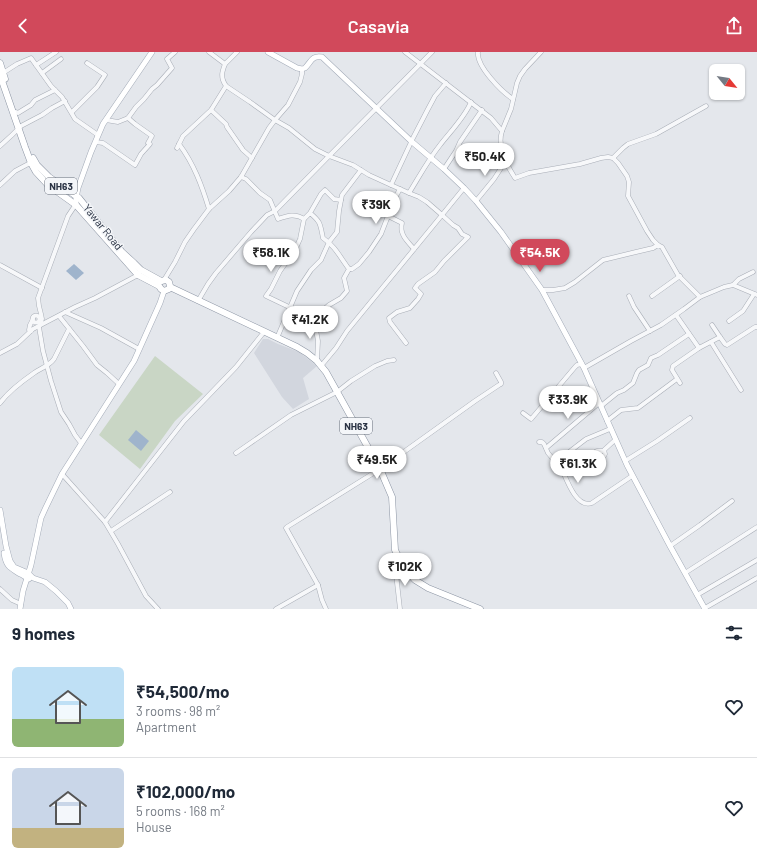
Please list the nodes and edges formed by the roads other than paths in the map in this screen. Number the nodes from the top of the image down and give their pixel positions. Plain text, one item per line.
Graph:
1 (56, 52) edge
2 (152, 52) edge
3 (175, 52) edge
4 (209, 52) edge
5 (237, 52) edge
6 (268, 52) edge
7 (405, 52) edge
8 (432, 52) edge
9 (478, 52) edge
10 (541, 52) edge
11 (319, 54) edge
12 (61, 59) dead end
13 (0, 63) edge
14 (87, 63) dead end
15 (225, 64) junction
16 (420, 64) junction
17 (36, 65) junction
18 (302, 69) junction
19 (42, 73) junction
20 (1, 76) edge
21 (446, 83) junction
22 (226, 86) junction
23 (55, 90) junction
24 (513, 99) junction
25 (65, 101) junction
26 (471, 102) junction
27 (706, 106) dead end
28 (377, 108) junction
29 (211, 110) junction
30 (482, 110) junction
31 (16, 112) junction
32 (72, 112) junction
33 (128, 118) junction
34 (106, 120) junction
35 (275, 120) junction
36 (19, 127) junction
37 (502, 131) junction
38 (98, 135) junction
39 (411, 141) junction
40 (96, 142) junction
41 (0, 146) edge
42 (329, 156) junction
43 (252, 158) junction
44 (431, 158) junction
45 (613, 158) junction
46 (33, 162) junction
47 (505, 162) junction
48 (444, 169) junction
49 (361, 170) junction
50 (241, 176) junction
51 (0, 185) edge
52 (391, 185) junction
53 (464, 188) junction
54 (400, 189) junction
55 (409, 193) junction
56 (77, 197) junction
57 (341, 200) junction
58 (476, 201) junction
59 (76, 205) junction
60 (209, 210) junction
61 (275, 211) junction
62 (310, 213) junction
63 (442, 215) junction
64 (388, 216) junction
65 (304, 219) junction
66 (329, 242) junction
67 (658, 245) junction
68 (414, 249) junction
69 (0, 265) edge
70 (349, 269) junction
71 (139, 272) junction
72 (753, 272) dead end
73 (680, 276) junction
74 (161, 282) junction
75 (733, 286) junction
76 (170, 287) junction
77 (42, 288) junction
78 (542, 290) junction
79 (164, 291) junction
80 (756, 294) edge
81 (629, 296) dead end
82 (652, 296) dead end
83 (700, 297) junction
84 (198, 301) junction
85 (289, 308) junction
86 (65, 312) junction
87 (676, 315) junction
88 (59, 316) junction
89 (40, 320) junction
90 (314, 320) junction
91 (729, 321) dead end
92 (712, 325) dead end
93 (39, 327) junction
94 (757, 327) edge
95 (69, 329) junction
96 (31, 331) junction
97 (650, 331) junction
98 (264, 332) junction
99 (689, 334) junction
100 (720, 337) junction
101 (277, 338) junction
102 (711, 342) junction
103 (406, 343) dead end
104 (699, 348) junction
105 (139, 349) junction
106 (0, 353) edge
107 (394, 360) dead end
108 (319, 363) junction
109 (47, 366) junction
110 (583, 366) junction
111 (496, 373) dead end
112 (677, 378) junction
113 (680, 383) dead end
114 (119, 384) junction
115 (741, 390) dead end
116 (337, 392) junction
117 (0, 403) edge
118 (600, 405) junction
119 (523, 413) dead end
120 (690, 418) dead end
121 (607, 421) junction
122 (610, 429) junction
123 (615, 440) junction
124 (539, 442) dead end
125 (81, 443) junction
126 (546, 448) junction
127 (603, 451) junction
128 (236, 453) dead end
129 (625, 461) junction
130 (556, 462) junction
131 (575, 464) dead end
132 (380, 469) junction
133 (582, 470) dead end
134 (62, 474) junction
135 (632, 476) junction
136 (170, 492) dead end
137 (732, 501) dead end
138 (0, 510) edge
139 (105, 522) junction
140 (757, 527) edge
141 (0, 528) edge
142 (111, 531) junction
143 (670, 546) junction
144 (2, 556) edge
145 (400, 560) junction
146 (757, 560) edge
147 (685, 573) junction
148 (27, 576) junction
149 (757, 578) edge
150 (318, 585) junction
151 (0, 590) edge
152 (697, 595) junction
153 (20, 607) edge
154 (705, 608) edge
155 (71, 609) edge
156 (158, 609) edge
157 (276, 609) edge
158 (326, 609) edge
159 (400, 609) edge
160 (480, 609) edge

1 - 17 street
2 - 34 main road
3 - 33 street
4 - 15 street
5 - 15 street
6 - 18 main road
7 - 16 street
8 - 16 street
9 - 24 street
10 - 24 street
11 - 18 main road
11 - 28 main road
12 - 19 street
13 - 20 highway, NH63
14 - 32 street
15 - 22 street
16 - 21 street
16 - 28 street
17 - 19 street
17 - 20 street
18 - 35 street
19 - 23 street
20 - 31 highway, NH63
20 - 36 highway, NH63
21 - 26 street
21 - 39 street
22 - 29 street
22 - 35 street
23 - 25 street
23 - 31 street
24 - 37 street
25 - 32 street
25 - 36 street
26 - 30 street
26 - 44 street
27 - 45 street
28 - 39 main road
28 - 42 street
29 - 43 street
29 - 60 street
30 - 37 street
30 - 48 street
31 - 36 highway, NH63
32 - 38 street
33 - 34 street
33 - 40 street
34 - 38 main road
35 - 42 street
35 - 43 street
36 - 41 street
36 - 46 highway, NH63
37 - 47 street
38 - 40 main road
39 - 44 main road
39 - 52 street
40 - 56 main road
42 - 49 street
42 - 61 street
43 - 50 street
44 - 48 main road
44 - 55 street
45 - 47 street
45 - 67 street
46 - 51 street
46 - 56 highway, Yawar Road / NH63
46 - 59 highway, NH63
47 - 58 street
48 - 53 main road
49 - 52 street
49 - 57 street
50 - 60 street
50 - 61 street
52 - 54 street
53 - 58 main road
53 - 63 street
54 - 55 street
54 - 64 street
55 - 63 street
56 - 59 main road
56 - 71 highway, Yawar Road / NH63
57 - 62 street
57 - 66 street
58 - 78 main road
59 - 71 highway, NH63
59 - 77 street
60 - 74 street
61 - 65 street
61 - 84 street
62 - 65 street
62 - 66 street
63 - 68 street
63 - 103 street
64 - 68 street
64 - 70 street
65 - 85 street
66 - 70 street
66 - 85 street
67 - 73 street
67 - 78 street
68 - 108 street
69 - 77 street
70 - 90 street
71 - 74 highway, Yawar Road / NH63
71 - 86 street
72 - 75 street
73 - 82 street
73 - 83 street
74 - 76 highway, NH63
74 - 79 highway, NH63
75 - 80 street
75 - 83 street
76 - 79 highway
76 - 84 highway, NH63
77 - 89 street
78 - 110 main road
79 - 105 main road
80 - 91 street
81 - 97 street
83 - 87 street
84 - 98 highway, NH63
85 - 90 street
85 - 101 street
86 - 88 street
86 - 105 street
87 - 97 street
87 - 99 street
88 - 93 street
88 - 95 street
89 - 93 street
89 - 96 street
90 - 108 street
92 - 100 street
93 - 96 street
93 - 109 street
94 - 100 street
95 - 109 street
95 - 114 street
96 - 106 street
97 - 110 street
98 - 101 highway, NH63
98 - 139 street
99 - 104 street
99 - 118 street
100 - 102 street
101 - 108 highway, NH63
102 - 104 street
102 - 115 street
104 - 112 street
105 - 114 main road
107 - 116 street
108 - 116 highway, NH63
109 - 117 street
109 - 125 street
110 - 118 main road
110 - 119 street
111 - 132 street
112 - 113 street
112 - 121 street
114 - 125 main road
116 - 128 street
116 - 132 highway, NH63
118 - 121 main road
118 - 126 street
120 - 129 street
121 - 122 main road
122 - 123 main road
122 - 130 street
123 - 127 street
123 - 129 main road
124 - 126 street
125 - 134 main road
126 - 130 street
127 - 131 street
127 - 133 street
129 - 135 main road
130 - 135 street
132 - 145 highway, NH63
132 - 150 street
134 - 139 street
134 - 148 main road
135 - 143 main road
136 - 142 street
137 - 143 street
138 - 148 main road
139 - 142 street
140 - 147 street
141 - 144 main road
142 - 156 street
143 - 147 main road
144 - 148 main road
145 - 159 street
145 - 160 highway, NH63
146 - 152 street
147 - 152 main road
148 - 153 main road
148 - 155 main road
149 - 154 street
150 - 157 street
150 - 158 street
151 - 153 street
152 - 154 main road

